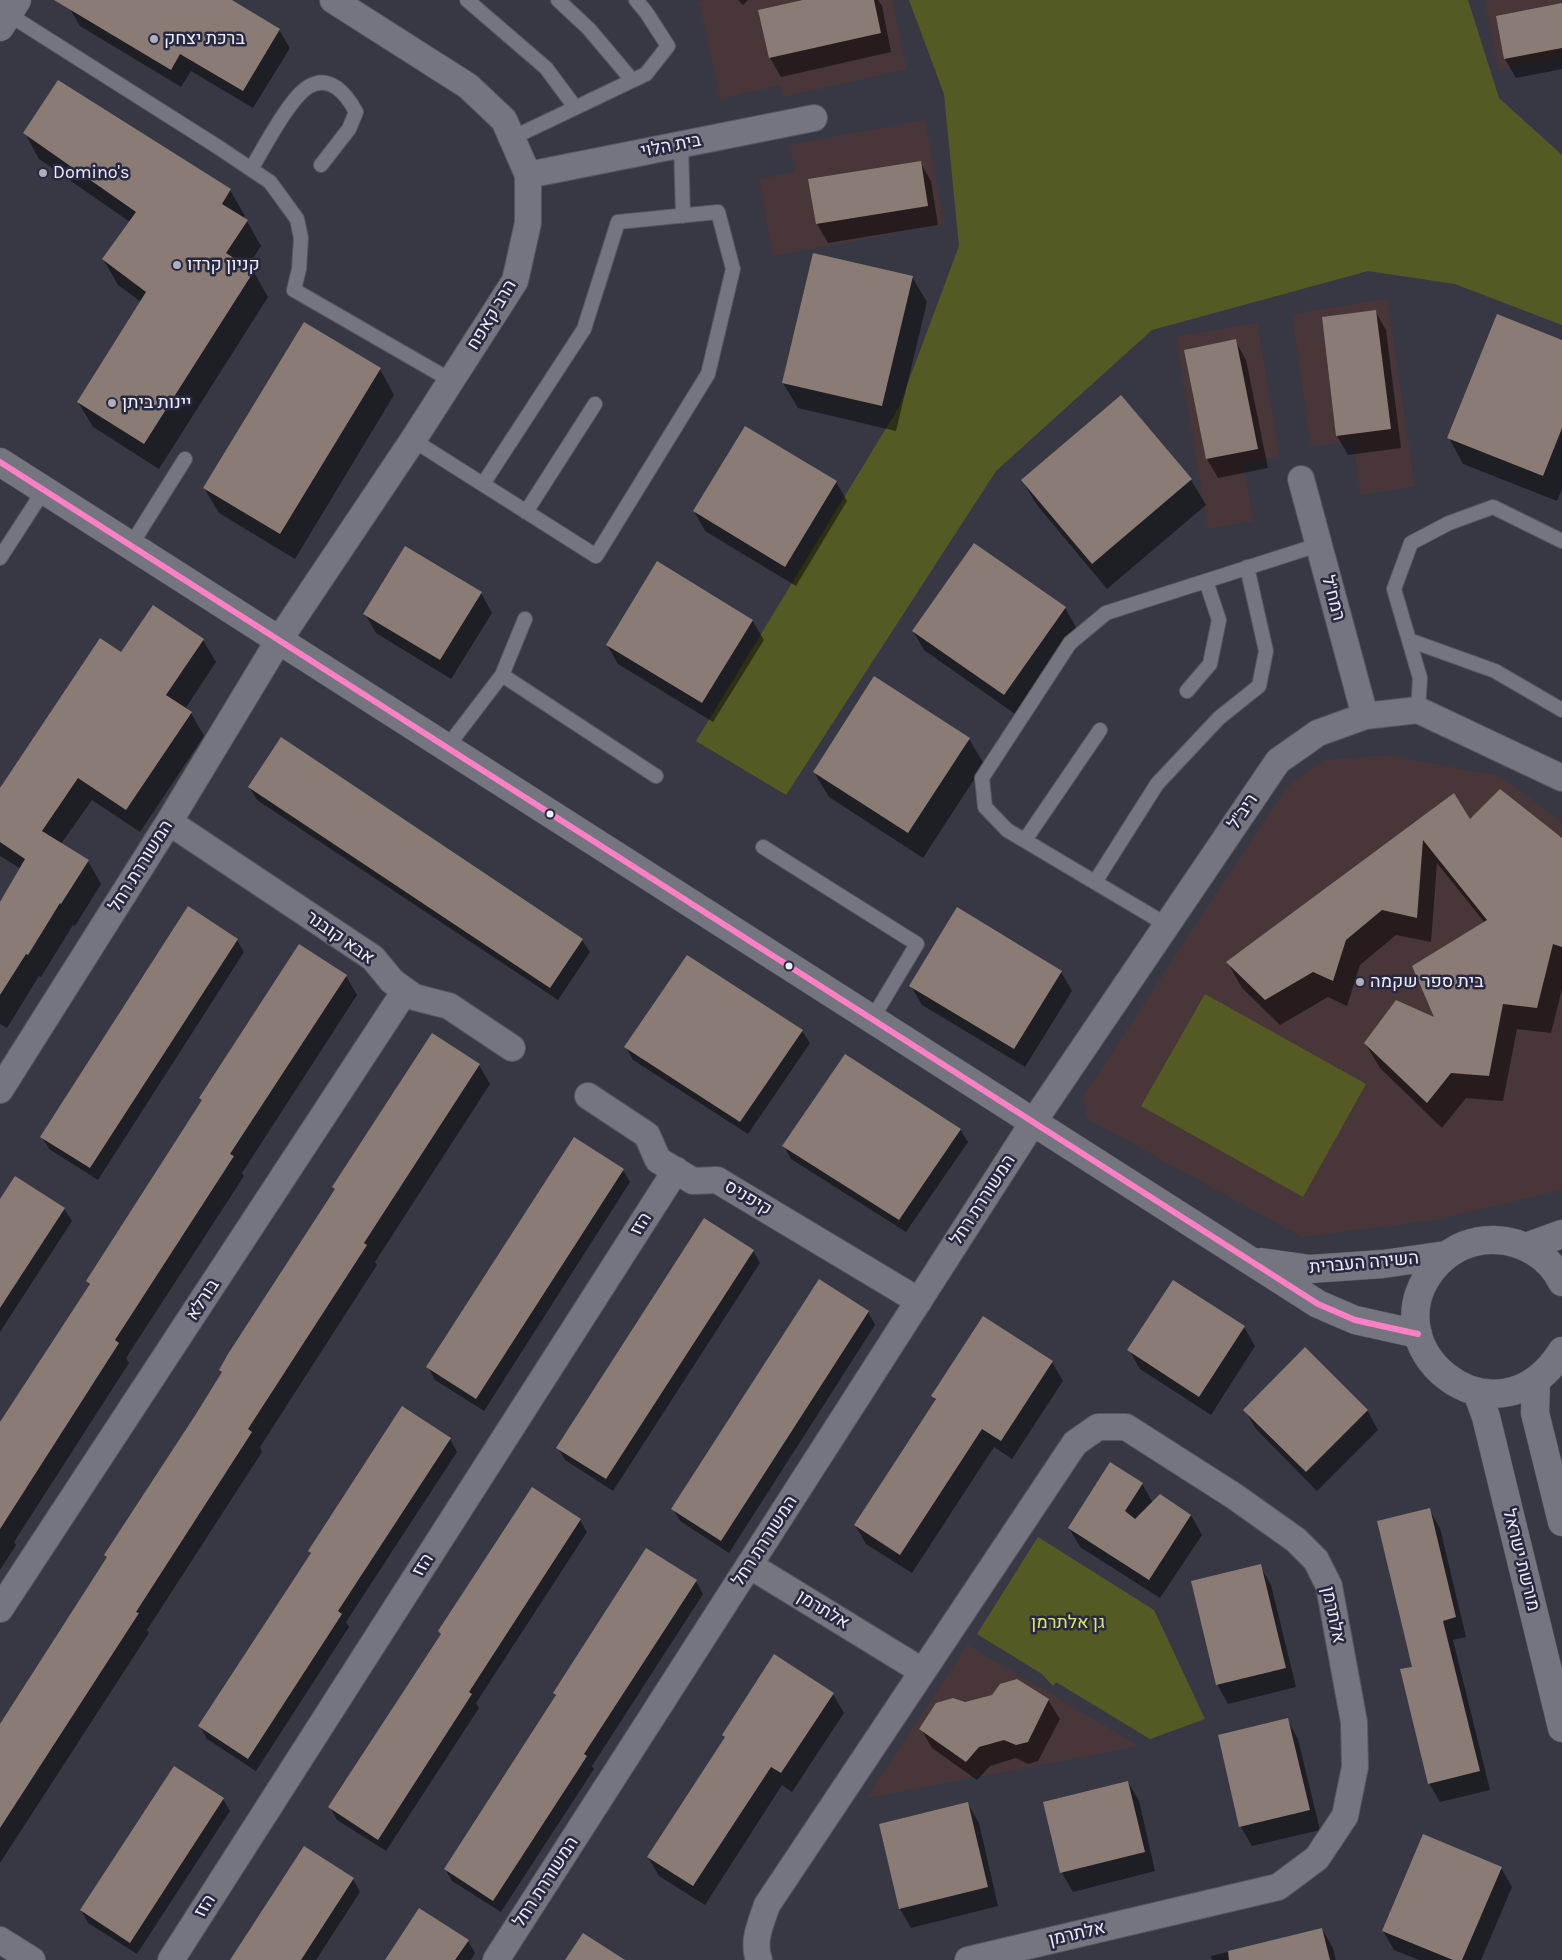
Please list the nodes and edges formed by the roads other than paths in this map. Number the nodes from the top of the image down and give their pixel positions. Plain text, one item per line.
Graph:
1 (334, 0) edge
2 (467, 0) edge
3 (558, 0) edge
4 (636, 0) edge
5 (8, 14) edge
6 (632, 80) junction
7 (576, 107) junction
8 (814, 118) dead end
9 (512, 138) junction
10 (681, 144) junction
11 (321, 165) dead end
12 (251, 169) junction
13 (528, 175) junction
14 (683, 216) junction
15 (452, 381) junction
16 (594, 404) dead end
17 (413, 440) junction
18 (185, 459) dead end
19 (0, 462) edge
20 (1301, 479) dead end
21 (483, 484) junction
22 (44, 490) junction
23 (526, 512) junction
24 (1562, 540) edge
25 (131, 545) junction
26 (1318, 545) junction
27 (0, 558) edge
28 (1247, 567) junction
29 (1206, 581) junction
30 (525, 619) dead end
31 (279, 640) junction
32 (1409, 640) junction
33 (502, 674) junction
34 (1187, 692) dead end
35 (1418, 710) junction
36 (1562, 710) edge
37 (1365, 716) junction
38 (1100, 730) dead end
39 (447, 747) junction
40 (656, 776) dead end
41 (1562, 778) edge
42 (169, 822) junction
43 (1025, 840) junction
44 (763, 847) dead end
45 (1095, 882) junction
46 (1167, 925) junction
47 (405, 991) junction
48 (872, 1019) junction
49 (512, 1048) dead end
50 (0, 1090) edge
51 (588, 1096) dead end
52 (1034, 1121) junction
53 (676, 1170) junction
54 (1562, 1234) edge
55 (1526, 1247) junction
56 (1446, 1255) junction
57 (1253, 1261) junction
58 (1562, 1282) edge
59 (919, 1301) junction
60 (1418, 1334) junction
61 (1562, 1351) edge
62 (1536, 1380) junction
63 (1477, 1392) junction
64 (1562, 1522) edge
65 (749, 1565) junction
66 (0, 1609) edge
67 (922, 1671) junction
68 (1562, 1728) edge
69 (0, 1940) edge
70 (32, 1960) edge
71 (171, 1960) edge
72 (496, 1960) edge
73 (759, 1960) edge
74 (968, 1960) edge

1 - 9 street, הרב קאפח
2 - 7 lane
3 - 6 lane
4 - 6 lane
5 - 12 lane
6 - 7 lane
7 - 9 lane
8 - 10 street, בית הלוי
9 - 13 street, הרב קאפח
10 - 13 street, בית הלוי
10 - 14 lane
11 - 12 lane
12 - 15 lane
13 - 15 street, הרב קאפח
14 - 21 lane
14 - 23 lane
15 - 17 street, הרב קאפח
16 - 23 lane
17 - 21 lane
17 - 31 street, הרב קאפח
18 - 25 lane
19 - 22 street, השירה העברית
20 - 26 street, רמח"ל
21 - 23 lane
22 - 25 street, השירה העברית
22 - 27 lane
24 - 32 lane
25 - 31 street, השירה העברית
26 - 28 lane
26 - 37 street, רמח"ל
28 - 29 lane
28 - 45 lane
29 - 34 lane
29 - 43 lane
30 - 33 lane
31 - 39 street, השירה העברית
31 - 42 street, המשוררת רחל
32 - 35 lane
32 - 36 lane
33 - 39 lane
33 - 40 lane
35 - 37 street, ריב"ל
35 - 41 street
37 - 46 street, ריב"ל
38 - 43 lane
39 - 48 street, השירה העברית
42 - 47 street, אבא קובנר
42 - 50 street, המשוררת רחל
43 - 45 lane
44 - 48 lane
45 - 46 lane
46 - 52 street, ריב"ל
47 - 49 street, אבא קובנר
47 - 66 street, בורלא
48 - 52 street, השירה העברית
51 - 53 street, קיפניס
52 - 57 street, השירה העברית
52 - 59 street, המשוררת רחל
53 - 59 street, קיפניס
53 - 71 street, הזז
54 - 55 street
55 - 56 street
55 - 58 street
56 - 57 street, השירה העברית
56 - 60 street
57 - 60 street, השירה העברית
59 - 65 street, המשוררת רחל
60 - 63 street
61 - 62 street
62 - 63 street
62 - 64 street
63 - 68 street, מורשת ישראל
65 - 67 street, אלתרמן
65 - 72 street, המשוררת רחל
67 - 73 street, אלתרמן
67 - 74 street, אלתרמן
69 - 70 street

